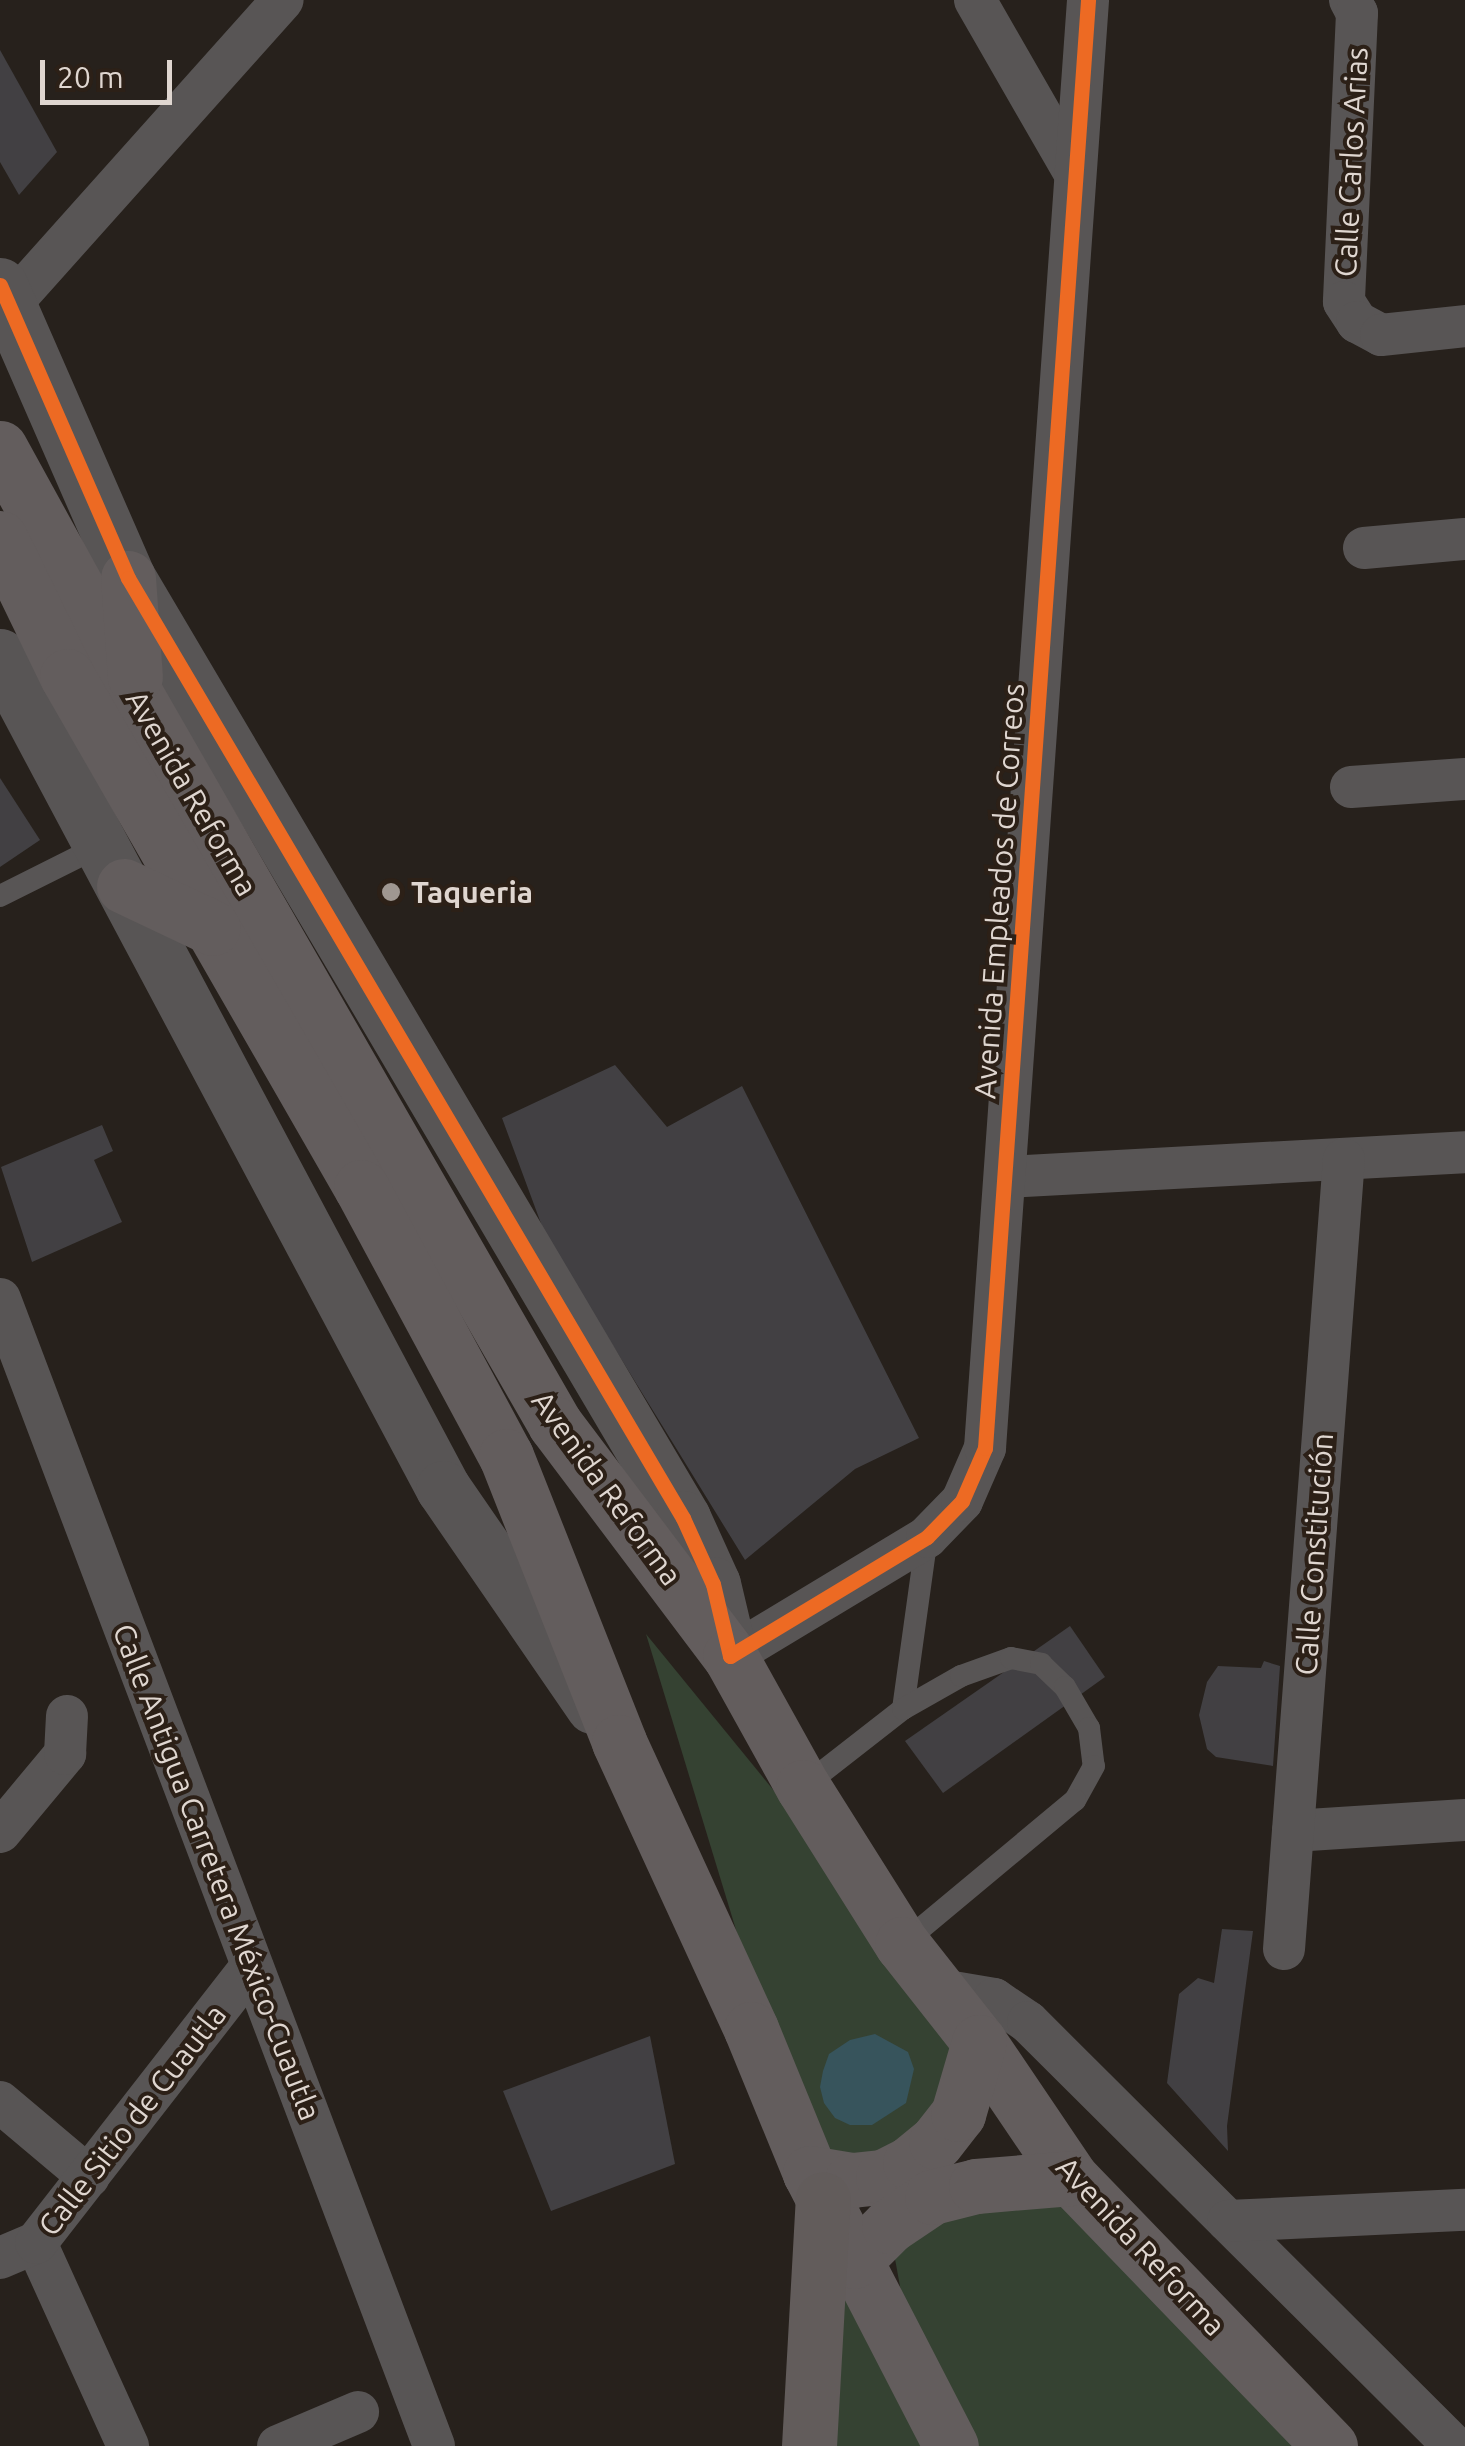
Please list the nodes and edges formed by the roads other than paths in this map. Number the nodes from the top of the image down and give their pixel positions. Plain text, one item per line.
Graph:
1 (283, 0) edge
2 (975, 0) edge
3 (1088, 0) edge
4 (1350, 0) edge
5 (1074, 172) junction
6 (4, 302) edge
7 (1465, 326) edge
8 (0, 448) edge
9 (0, 538) edge
10 (1465, 539) edge
11 (1364, 548) dead end
12 (128, 578) junction
13 (8, 689) edge
14 (136, 695) junction
15 (1465, 779) edge
16 (1351, 787) dead end
17 (112, 866) junction
18 (0, 896) edge
19 (213, 928) junction
20 (1465, 1152) edge
21 (1344, 1159) junction
22 (1007, 1177) junction
23 (0, 1299) edge
24 (928, 1537) junction
25 (730, 1656) junction
26 (903, 1710) junction
27 (67, 1716) dead end
28 (619, 1742) junction
29 (802, 1788) junction
30 (1465, 1820) edge
31 (1292, 1831) junction
32 (0, 1832) edge
33 (902, 1944) junction
34 (1284, 1949) dead end
35 (252, 1966) junction
36 (936, 1988) junction
37 (979, 2042) junction
38 (0, 2102) edge
39 (88, 2177) junction
40 (1071, 2178) junction
41 (816, 2186) junction
42 (1465, 2210) edge
43 (1228, 2221) junction
44 (18, 2250) edge
45 (854, 2261) junction
46 (358, 2412) dead end
47 (128, 2446) edge
48 (278, 2446) edge
49 (434, 2446) edge
50 (809, 2446) edge
51 (950, 2446) edge
52 (1330, 2446) edge
53 (1454, 2446) edge

1 - 6 street
2 - 5 street
3 - 5 street, Avenida Empleados de Correos
4 - 7 street, Calle Carlos Arias
5 - 22 street, Avenida Empleados de Correos
6 - 12 street
8 - 14 main road, Avenida Reforma
9 - 19 main road, Avenida Reforma
10 - 11 street
12 - 14 main road
12 - 25 street
13 - 17 street
14 - 25 main road, Avenida Reforma
15 - 16 street
17 - 18 lane
17 - 19 main road
17 - 28 street
19 - 28 main road, Avenida Reforma
20 - 21 street
21 - 22 street
21 - 31 street, Calle Constitución
22 - 24 street, Avenida Empleados de Correos
23 - 35 street, Calle Antigua Carretera México-Cuautla
24 - 25 street, Avenida Empleados de Correos
24 - 26 lane
25 - 29 main road, Avenida Reforma
26 - 29 lane
26 - 33 lane
27 - 32 street
28 - 41 main road, Avenida Reforma
29 - 33 main road, Avenida Reforma
30 - 31 street
31 - 34 street, Calle Constitución
33 - 36 main road, Avenida Reforma
35 - 39 street, Calle Sitio de Cuautla
35 - 49 street, Calle Antigua Carretera México-Cuautla
36 - 37 main road, Avenida Reforma
36 - 43 street
37 - 40 main road, Avenida Reforma
37 - 41 main road
38 - 39 street
39 - 44 street, Calle Sitio de Cuautla
40 - 45 main road
40 - 52 main road, Avenida Reforma
41 - 45 main road, Avenida Reforma
41 - 50 highway
42 - 43 street
43 - 53 street
44 - 47 street
45 - 51 main road, Avenida Reforma
46 - 48 street

